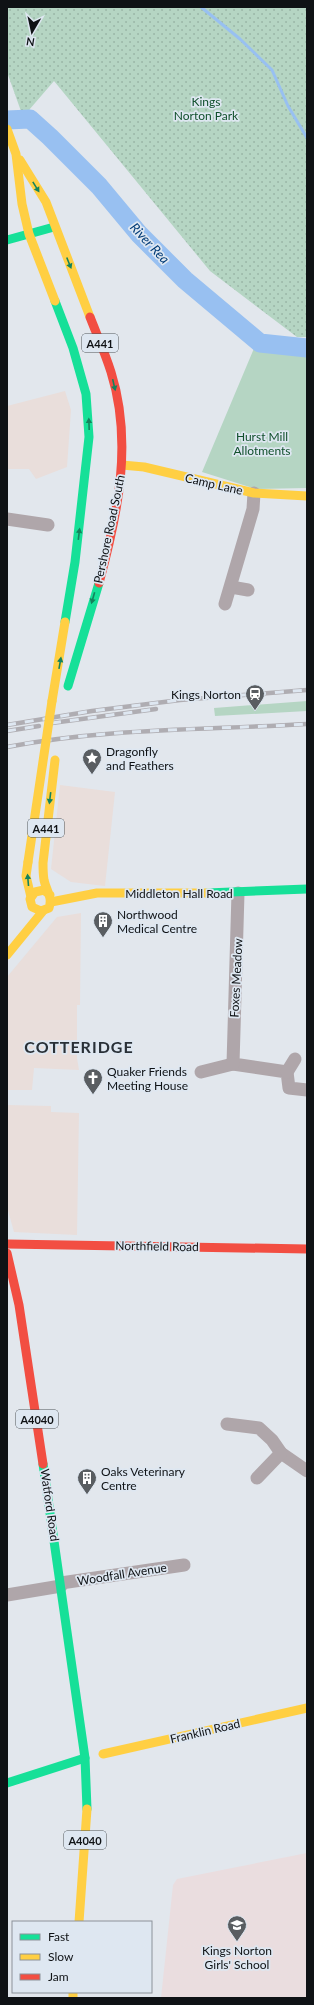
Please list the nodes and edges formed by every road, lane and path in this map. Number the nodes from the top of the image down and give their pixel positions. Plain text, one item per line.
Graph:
1 (8, 131) edge
2 (16, 154) junction
3 (54, 227) junction
4 (29, 234) junction
5 (7, 240) edge
6 (87, 463) junction
7 (99, 464) dead end
8 (118, 465) junction
9 (254, 493) junction
10 (307, 496) edge
11 (7, 519) edge
12 (48, 525) dead end
13 (230, 587) junction
14 (248, 590) dead end
15 (225, 604) dead end
16 (55, 701) junction
17 (55, 756) dead end
18 (307, 889) edge
19 (238, 893) junction
20 (51, 899) junction
21 (31, 901) junction
22 (43, 911) junction
23 (18, 940) junction
24 (7, 955) edge
25 (295, 1059) dead end
26 (233, 1064) junction
27 (201, 1072) dead end
28 (287, 1072) junction
29 (307, 1090) edge
30 (7, 1244) edge
31 (307, 1249) edge
32 (7, 1253) edge
33 (227, 1424) dead end
34 (281, 1453) junction
35 (307, 1471) edge
36 (257, 1478) dead end
37 (184, 1565) dead end
38 (61, 1584) junction
39 (7, 1595) edge
40 (307, 1708) edge
41 (103, 1754) dead end
42 (85, 1758) junction
43 (7, 1783) edge
44 (79, 1921) edge

1 - 2 main road, Pershore Road South / A441
2 -> 3 main road, Pershore Road South / A441
2 - 4 main road, Pershore Road South / A441
3 - 4 main road
3 -> 8 main road, Pershore Road South / A441
4 - 5 main road
6 -> 4 main road, Pershore Road South / A441
6 - 7 main road
16 -> 6 main road, Pershore Road South / A441
8 - 9 main road, Camp Lane
8 -> 16 main road, Pershore Road South / A441
9 - 10 main road, Camp Lane
9 - 13 street
11 - 12 street
13 - 14 street
13 - 15 street
21 -> 16 main road, Pershore Road South / A441, bridge
17 -> 20 main road, A441
18 - 19 main road, Middleton Hall Road
19 - 20 main road, Middleton Hall Road
19 - 26 street, Foxes Meadow
20 - 21 main road
20 - 22 main road
21 - 22 main road
21 - 23 main road
22 - 23 main road
23 - 24 main road
25 - 28 street
26 - 27 street
26 - 28 street
28 - 29 street
30 - 31 main road, Northfield Road
32 - 38 main road, Watford Road / A4040
33 - 34 street
34 - 35 street
34 - 36 street
37 - 38 street, Woodfall Avenue
38 - 39 street, Woodfall Avenue
38 - 42 main road, Watford Road / A4040
40 - 41 main road, Franklin Road
42 - 43 main road
42 - 44 main road, A4040

